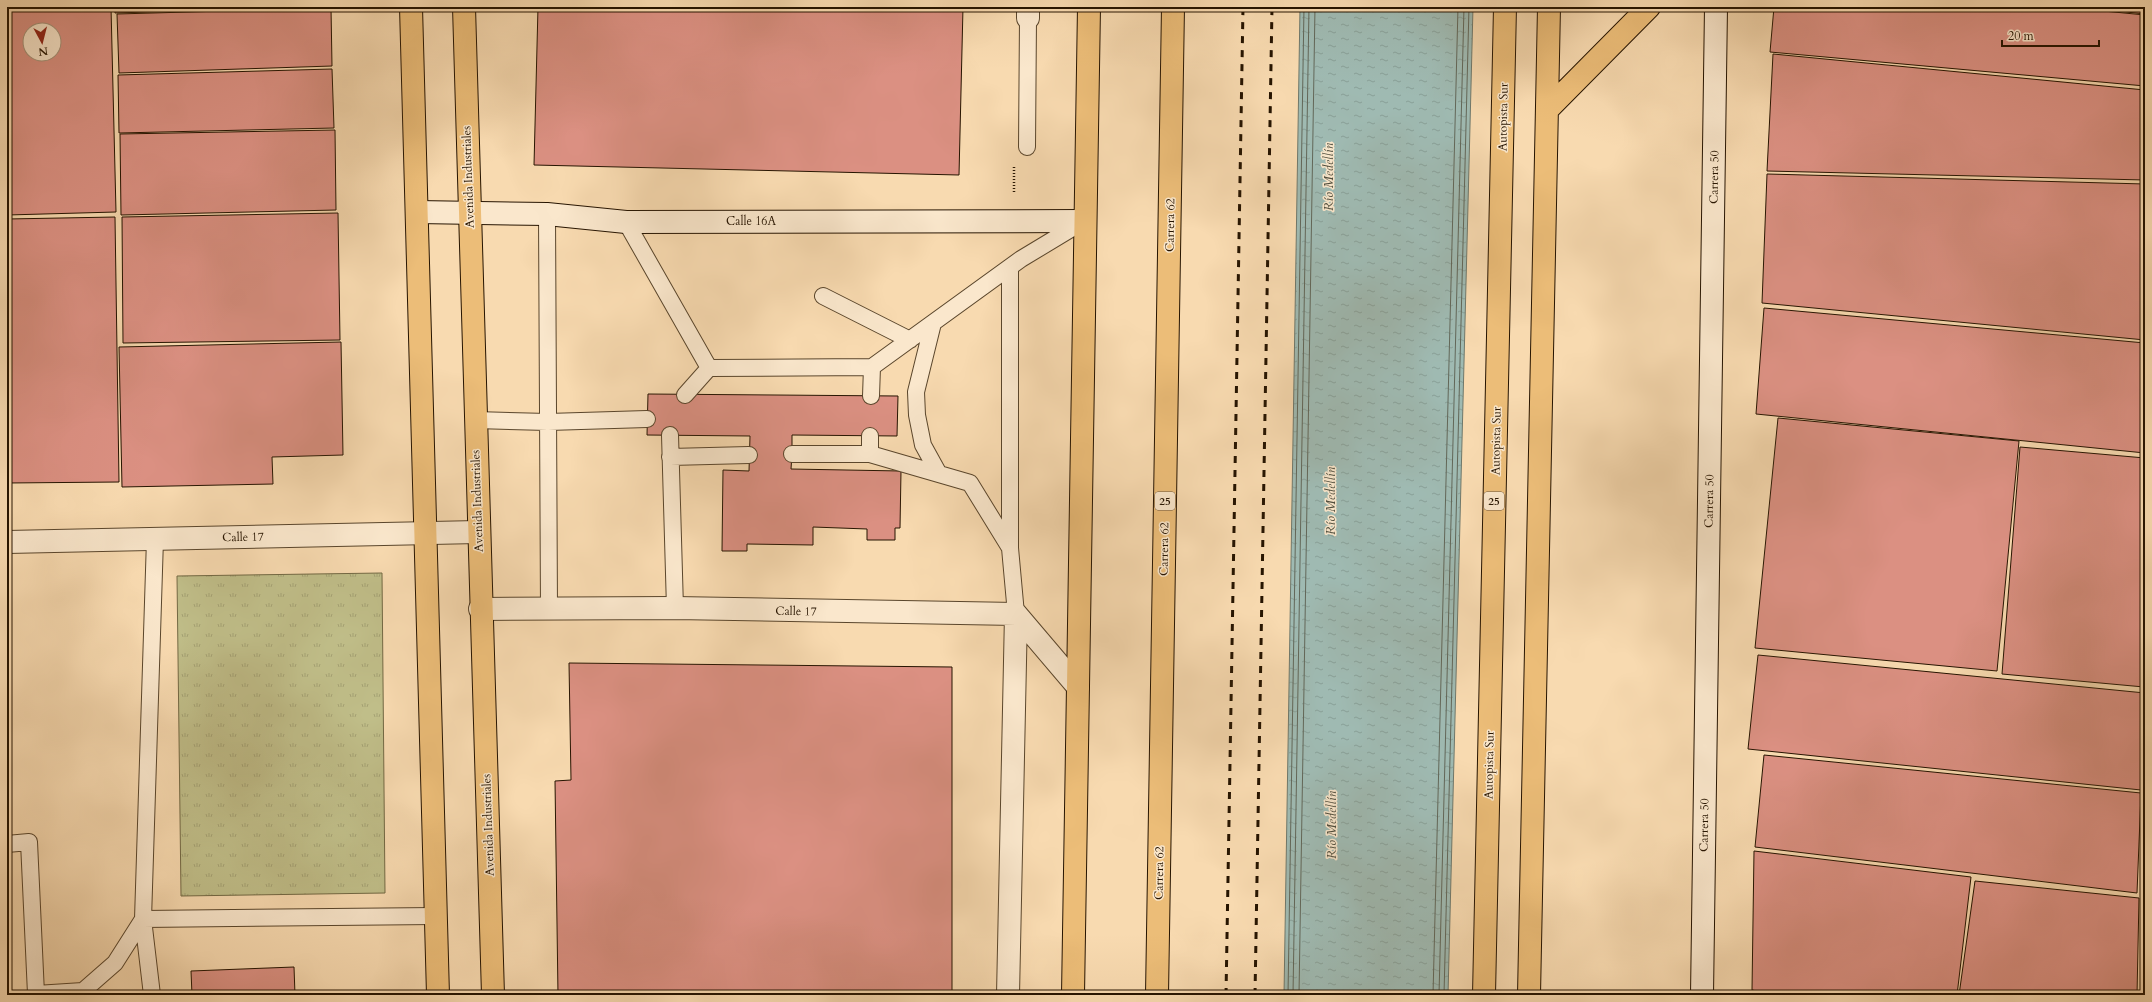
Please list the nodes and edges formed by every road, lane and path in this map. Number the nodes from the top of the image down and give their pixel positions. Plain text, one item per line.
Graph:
1 (411, 7) edge
2 (464, 7) edge
3 (1089, 7) edge
4 (1173, 7) edge
5 (1505, 7) edge
6 (1549, 7) edge
7 (1649, 7) edge
8 (1716, 7) edge
9 (1028, 12) edge
10 (1547, 110) junction
11 (1027, 147) dead end
12 (417, 212) junction
13 (469, 212) junction
14 (547, 214) junction
15 (1085, 220) junction
16 (626, 222) junction
17 (1010, 267) junction
18 (823, 296) dead end
19 (933, 323) junction
20 (910, 340) junction
21 (872, 367) junction
22 (709, 368) junction
23 (685, 395) dead end
24 (871, 396) dead end
25 (647, 419) dead end
26 (475, 420) junction
27 (548, 422) junction
28 (670, 435) dead end
29 (870, 436) dead end
30 (792, 454) dead end
31 (870, 454) junction
32 (750, 455) dead end
33 (670, 457) junction
34 (939, 474) junction
35 (478, 532) junction
36 (426, 533) junction
37 (155, 539) junction
38 (7, 542) edge
39 (1010, 548) junction
40 (480, 608) junction
41 (675, 608) junction
42 (549, 609) junction
43 (1016, 614) junction
44 (1078, 687) junction
45 (7, 844) edge
46 (435, 916) junction
47 (143, 919) junction
48 (152, 995) edge
49 (438, 995) edge
50 (493, 995) edge
51 (1008, 995) edge
52 (1073, 995) edge
53 (1157, 995) edge
54 (1484, 995) edge
55 (1529, 995) edge
56 (1702, 995) edge

1 - 12 main road
2 - 13 main road, Avenida Industriales
3 - 15 main road
4 - 53 main road, Carrera 62 / 25
5 - 54 main road, Autopista Sur / 25
6 - 10 main road
7 - 10 main road
8 - 56 street, Carrera 50
9 - 11 lane
10 - 55 main road
12 - 13 street, Calle 16A
12 - 36 main road
13 - 14 street, Calle 16A
13 - 26 main road, Avenida Industriales
14 - 16 street, Calle 16A
14 - 27 lane
15 - 16 street, Calle 16A
15 - 17 lane
15 - 44 main road
16 - 22 lane
17 - 19 lane
17 - 39 lane
18 - 20 lane
19 - 20 lane
19 - 34 lane
20 - 21 lane
21 - 22 lane
21 - 24 lane
22 - 23 lane
25 - 27 lane
26 - 27 lane
26 - 35 main road, Avenida Industriales
27 - 42 lane
28 - 33 lane
29 - 31 lane
30 - 31 lane
31 - 34 lane
32 - 33 lane
33 - 41 lane
34 - 39 lane
35 - 36 street, Calle 17
35 - 40 main road, Avenida Industriales
36 - 37 street, Calle 17
36 - 46 main road
37 - 38 street, Calle 17
37 - 47 lane
39 - 43 lane
40 - 42 street, Calle 17
40 - 50 main road, Avenida Industriales
41 - 42 street, Calle 17
41 - 43 street, Calle 17
43 - 44 street
43 - 51 street
44 - 52 main road
45 - 47 lane
46 - 47 lane
46 - 49 main road
47 - 48 lane

